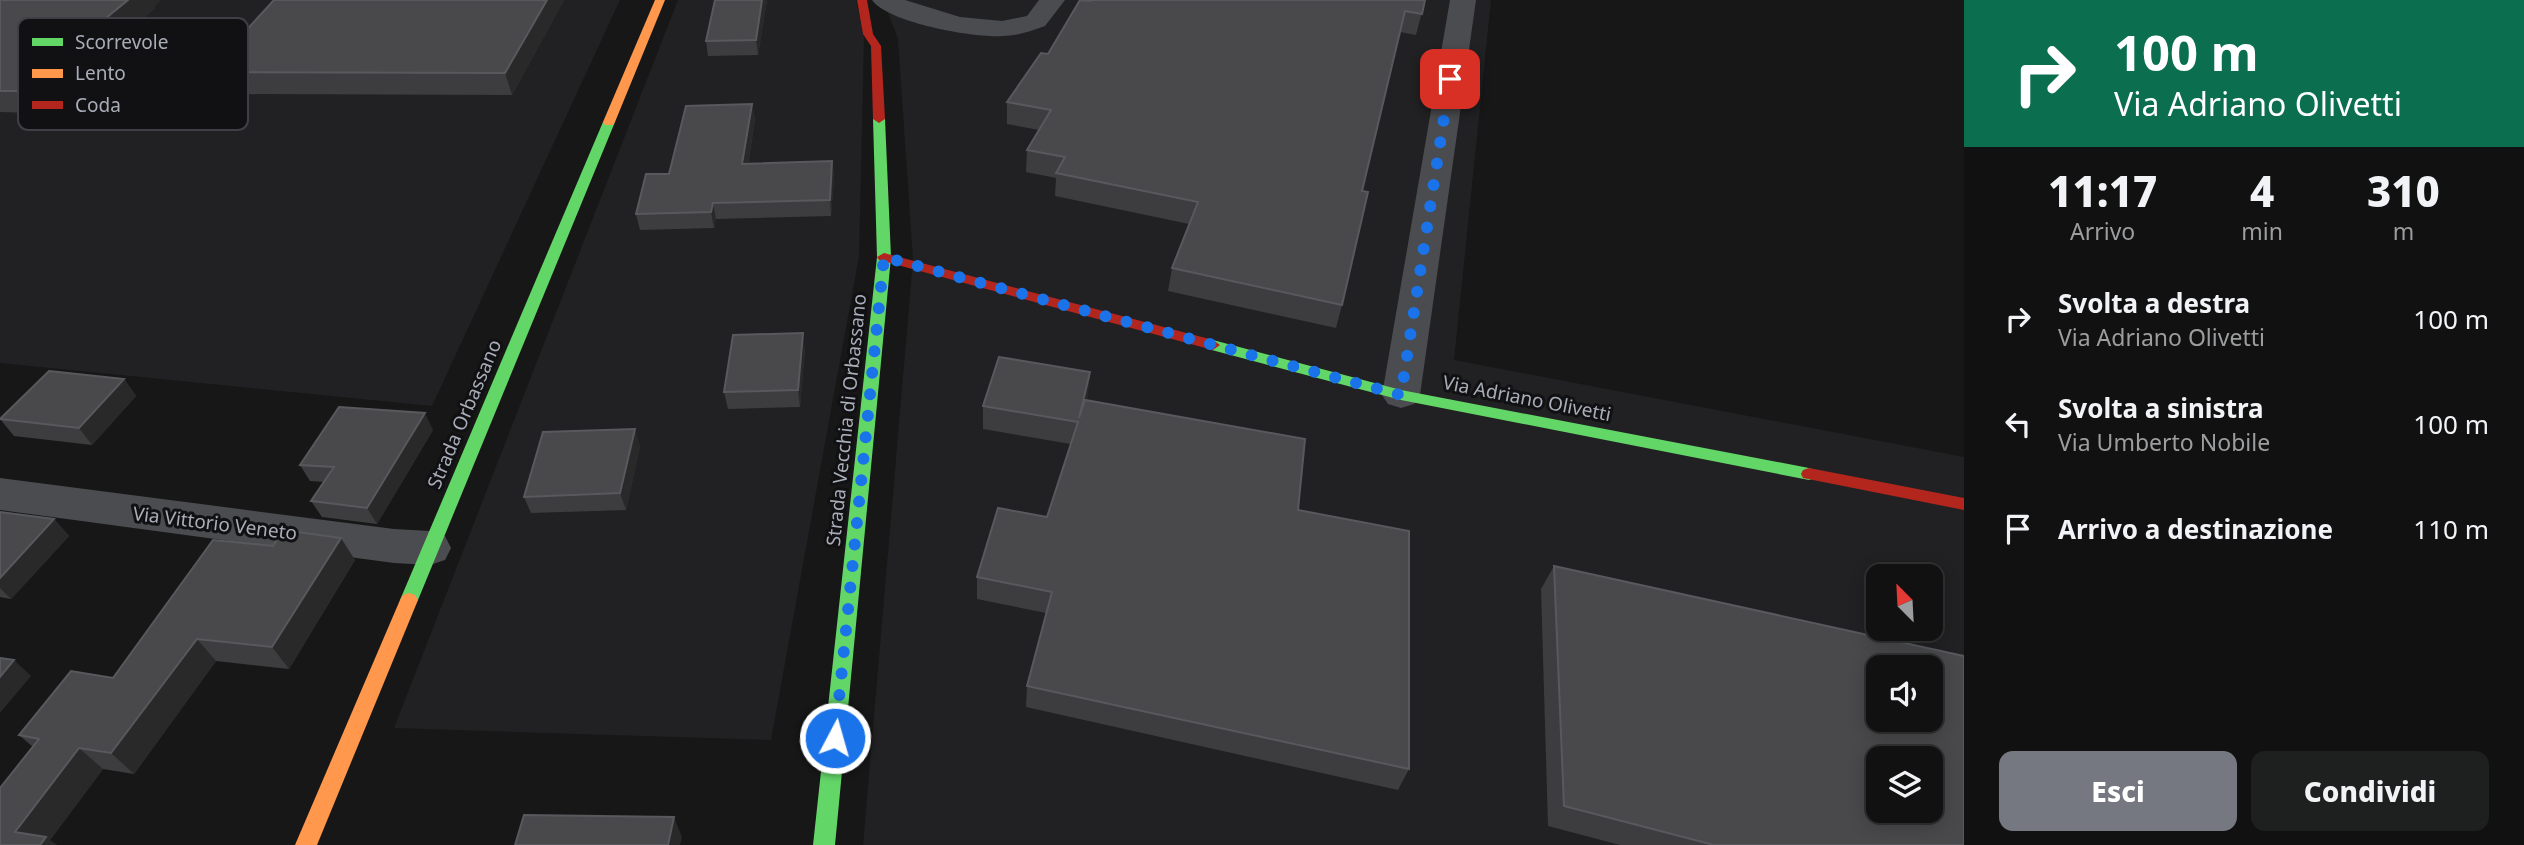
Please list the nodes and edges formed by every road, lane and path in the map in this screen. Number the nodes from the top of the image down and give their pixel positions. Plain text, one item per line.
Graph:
1 (660, 0) edge
2 (862, 0) edge
3 (885, 0) edge
4 (1052, 0) edge
5 (1463, 0) edge
6 (932, 17) junction
7 (876, 46) junction
8 (884, 257) junction
9 (1401, 395) junction
10 (0, 494) edge
11 (1964, 504) edge
12 (430, 548) junction
13 (306, 845) edge
14 (824, 845) edge

1 - 12 street, Strada Orbassano
2 - 7 street, Strada Vecchia di Orbassano
3 - 6 street
4 - 6 street
5 - 9 street
6 - 7 street
7 - 8 street, Strada Vecchia di Orbassano
8 - 9 street, Via Adriano Olivetti
8 - 14 street, Strada Vecchia di Orbassano
9 - 11 street, Via Adriano Olivetti
10 - 12 street, Via Vittorio Veneto
12 - 13 street, Strada Orbassano

